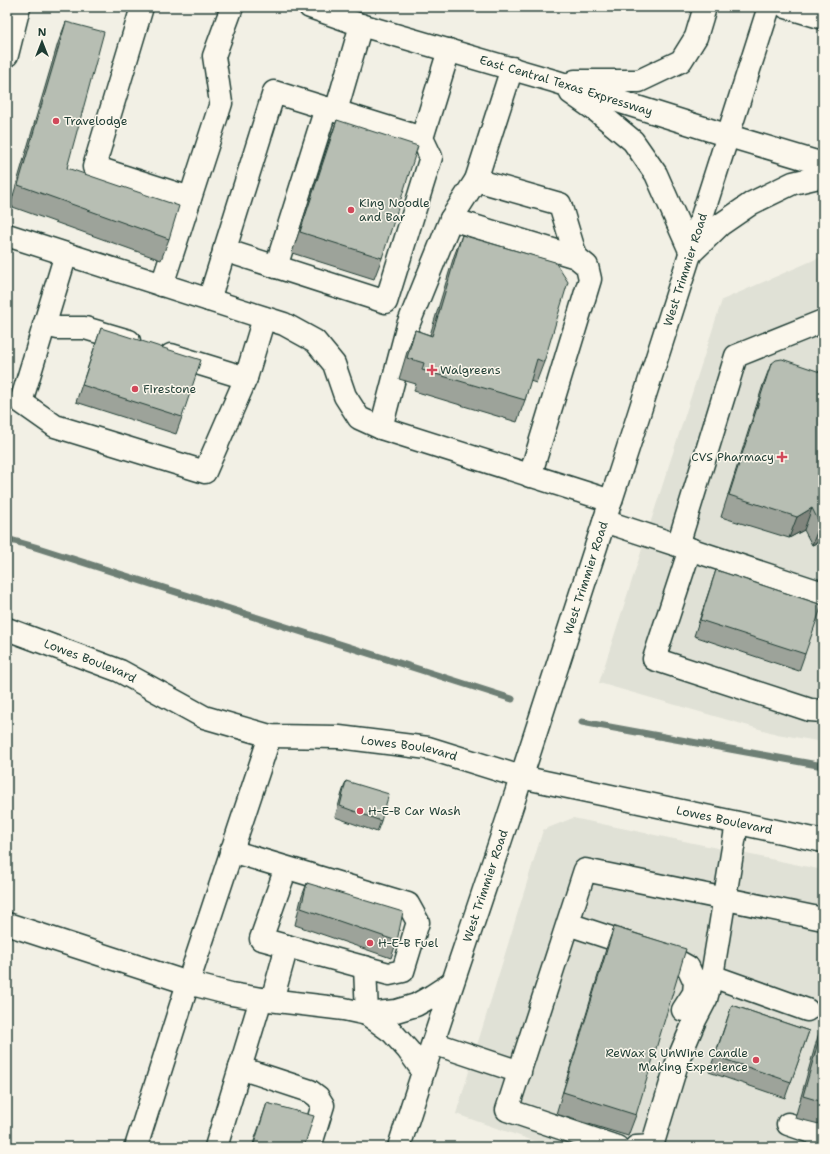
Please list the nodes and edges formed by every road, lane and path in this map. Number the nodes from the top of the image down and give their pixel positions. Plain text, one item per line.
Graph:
1 (142, 7) edge
2 (232, 7) edge
3 (310, 7) edge
4 (705, 7) edge
5 (769, 7) edge
6 (786, 7) edge
7 (14, 18) edge
8 (823, 18) edge
9 (361, 25) junction
10 (449, 50) junction
11 (7, 55) edge
12 (512, 68) junction
13 (554, 80) junction
14 (331, 110) junction
15 (728, 136) junction
16 (422, 138) junction
17 (823, 164) edge
18 (823, 176) edge
19 (476, 180) junction
20 (190, 198) junction
21 (451, 219) junction
22 (7, 235) edge
23 (224, 250) junction
24 (691, 253) junction
25 (66, 254) junction
26 (576, 257) junction
27 (276, 267) junction
28 (162, 285) junction
29 (209, 300) junction
30 (264, 318) junction
31 (823, 321) edge
32 (44, 325) junction
33 (408, 325) junction
34 (416, 354) edge
35 (246, 378) junction
36 (408, 382) dead end
37 (384, 418) junction
38 (530, 476) junction
39 (607, 511) junction
40 (684, 547) junction
41 (822, 591) edge
42 (7, 629) edge
43 (823, 711) edge
44 (270, 736) junction
45 (521, 777) junction
46 (737, 823) junction
47 (823, 841) edge
48 (231, 851) junction
49 (286, 868) junction
50 (724, 899) junction
51 (823, 919) edge
52 (7, 924) edge
53 (568, 924) junction
54 (287, 946) junction
55 (365, 967) junction
56 (712, 976) junction
57 (188, 983) junction
58 (452, 983) junction
59 (267, 999) junction
60 (807, 1010) dead end
61 (367, 1014) junction
62 (433, 1043) junction
63 (240, 1068) junction
64 (423, 1071) junction
65 (520, 1072) junction
66 (788, 1124) dead end
67 (823, 1136) edge
68 (136, 1147) edge
69 (216, 1147) edge
70 (310, 1147) edge
71 (399, 1147) edge
72 (617, 1147) edge
73 (636, 1147) edge

1 - 20 main road
2 - 20 main road
3 - 9 main road, East Central Texas Expressway
4 - 13 main road
5 - 15 main road, West Trimmier Road
6 - 8 main road
7 - 11 main road
9 - 10 main road, East Central Texas Expressway
9 - 14 main road
10 - 12 main road, East Central Texas Expressway
10 - 16 main road
12 - 13 main road, East Central Texas Expressway
12 - 19 main road
13 - 15 main road, East Central Texas Expressway
13 - 24 main road
14 - 16 main road
14 - 23 main road
14 - 27 main road
15 - 17 main road, East Central Texas Expressway
15 - 24 main road, West Trimmier Road
16 - 27 main road
18 - 24 main road
19 - 21 main road
19 - 26 main road
20 - 28 main road
21 - 26 main road
21 - 33 main road
22 - 25 main road
23 - 27 main road
23 - 29 main road
24 - 39 main road, West Trimmier Road
25 - 28 main road
25 - 32 main road
26 - 38 main road
28 - 29 main road
29 - 30 main road
30 - 35 main road
30 - 37 main road
31 - 40 main road
32 - 35 main road
32 - 35 main road
33 - 34 main road
33 - 37 main road
36 - 37 main road
37 - 38 main road
38 - 39 main road
39 - 40 main road
39 - 45 main road, West Trimmier Road
40 - 41 main road
40 - 43 main road
42 - 44 main road, Lowes Boulevard
44 - 45 main road, Lowes Boulevard
44 - 48 main road
45 - 46 main road, Lowes Boulevard
45 - 58 main road, West Trimmier Road
46 - 47 main road, Lowes Boulevard
46 - 50 main road
48 - 49 main road
48 - 57 main road
49 - 54 main road
49 - 55 main road
50 - 51 main road
50 - 53 main road
50 - 56 main road
52 - 57 main road
53 - 65 main road
53 - 73 main road
54 - 55 main road
54 - 59 main road
55 - 61 main road
56 - 60 main road
56 - 73 main road
57 - 59 main road
57 - 68 main road
58 - 61 main road
58 - 62 main road, West Trimmier Road
59 - 61 main road
59 - 63 main road
61 - 64 main road
62 - 64 main road, West Trimmier Road
62 - 65 main road
63 - 69 main road
63 - 70 main road
64 - 71 main road, West Trimmier Road
65 - 72 main road
66 - 67 main road

